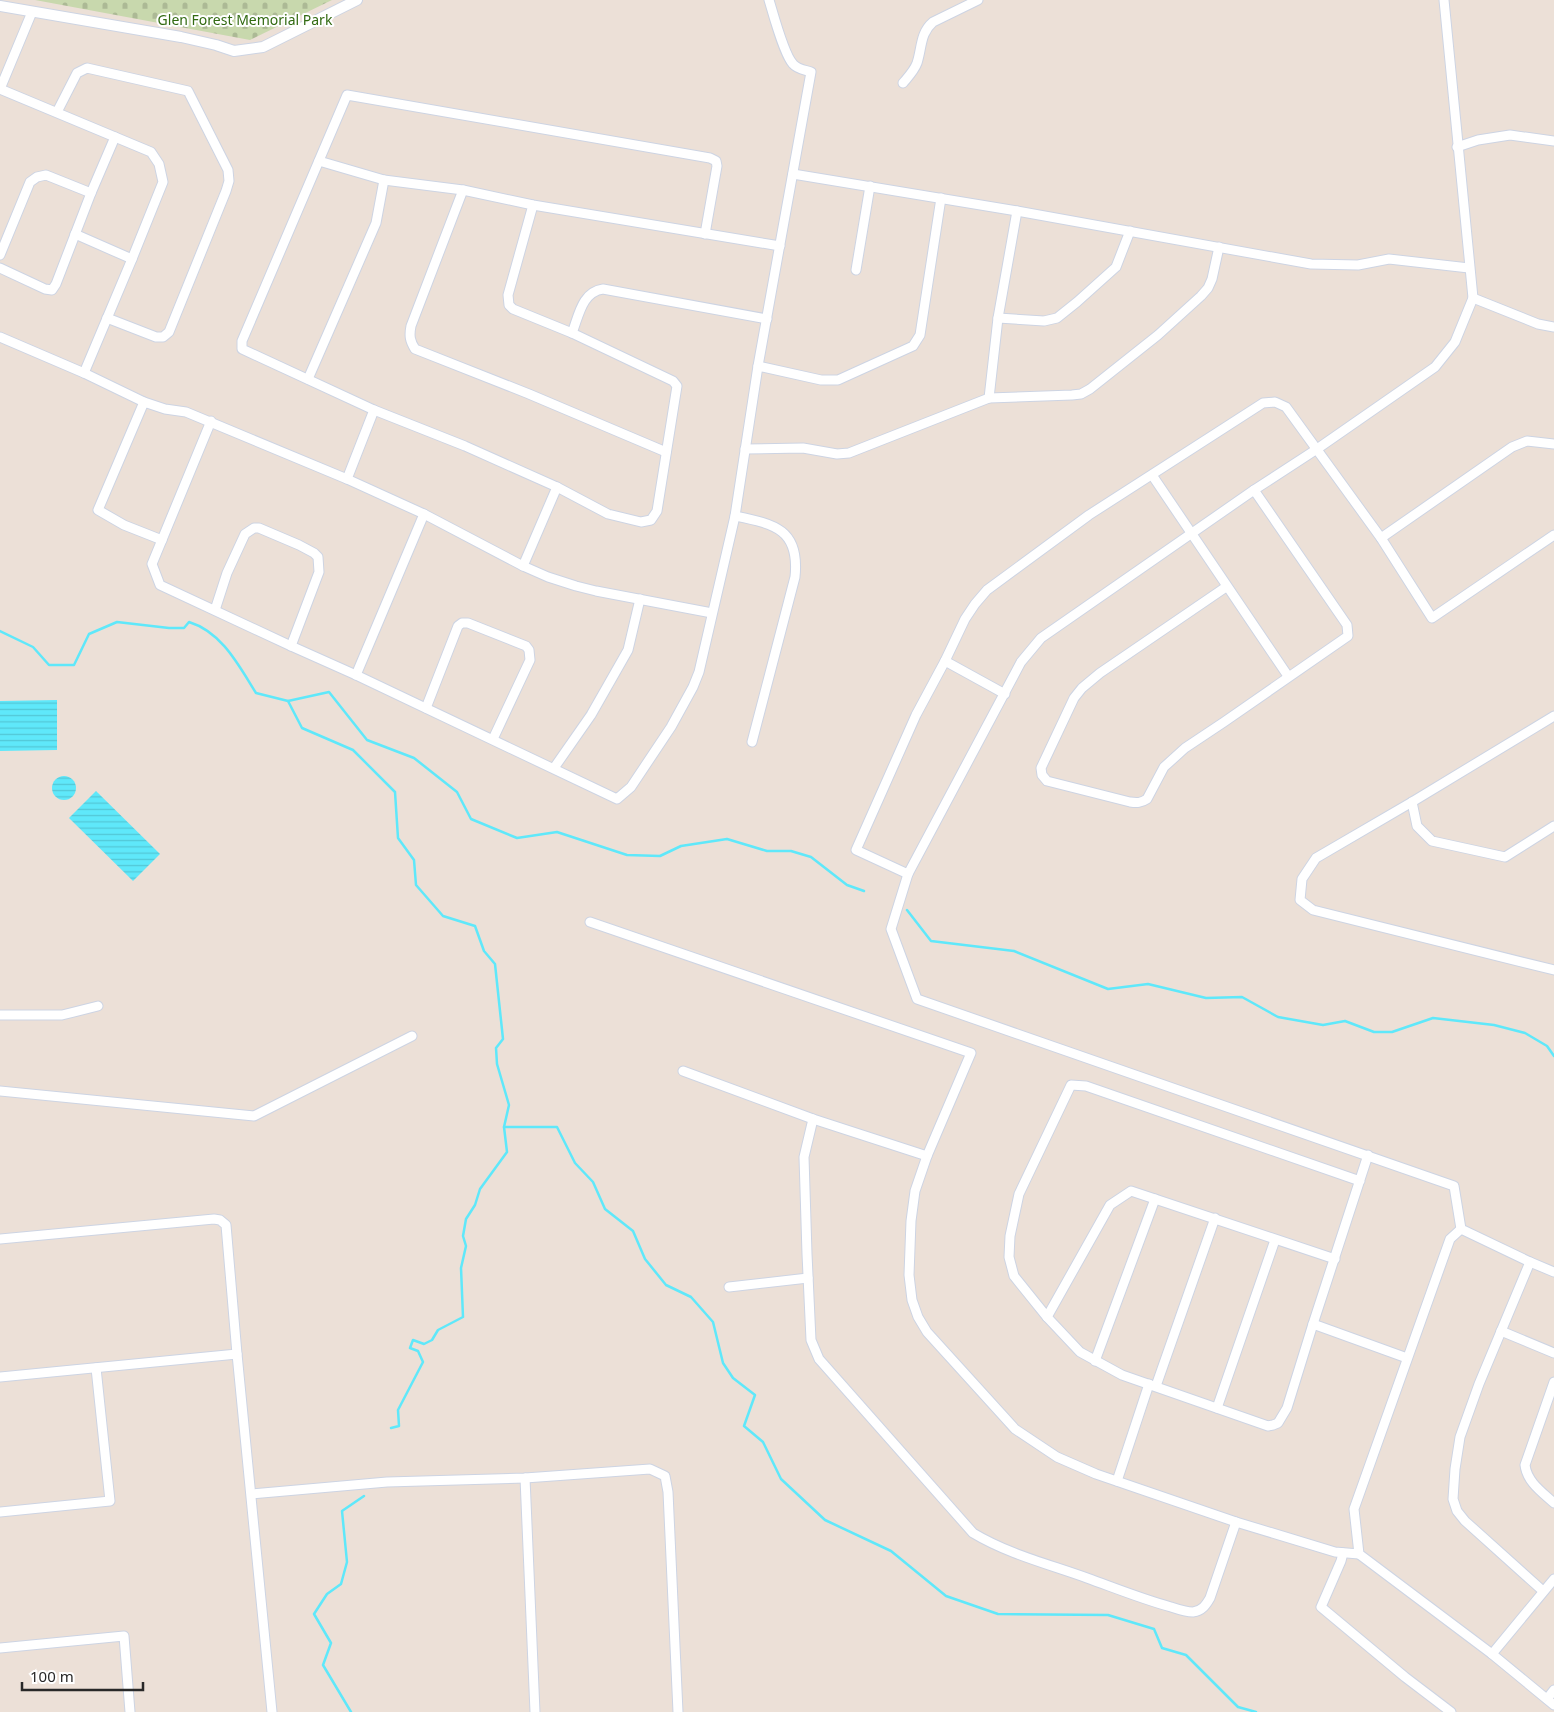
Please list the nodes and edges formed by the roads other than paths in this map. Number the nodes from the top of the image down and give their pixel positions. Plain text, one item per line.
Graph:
1 (357, 0) edge
2 (770, 0) edge
3 (978, 0) edge
4 (1444, 0) edge
5 (1, 7) edge
6 (32, 12) junction
7 (903, 83) dead end
8 (0, 89) edge
9 (57, 112) junction
10 (116, 136) junction
11 (1554, 141) edge
12 (1457, 147) junction
13 (319, 161) junction
14 (793, 174) junction
15 (384, 180) junction
16 (870, 186) junction
17 (463, 190) junction
18 (91, 194) junction
19 (941, 198) junction
20 (533, 206) junction
21 (1017, 211) junction
22 (1130, 231) junction
23 (76, 234) junction
24 (704, 234) junction
25 (780, 246) junction
26 (1219, 247) junction
27 (0, 255) edge
28 (132, 259) junction
29 (0, 268) edge
30 (1469, 268) junction
31 (856, 270) dead end
32 (1473, 298) junction
33 (107, 318) junction
34 (998, 318) junction
35 (768, 319) junction
36 (1554, 327) edge
37 (572, 332) junction
38 (0, 336) edge
39 (758, 366) junction
40 (84, 373) junction
41 (308, 379) junction
42 (990, 398) junction
43 (144, 402) junction
44 (374, 410) junction
45 (211, 421) junction
46 (1554, 444) edge
47 (745, 449) junction
48 (1317, 449) junction
49 (666, 452) junction
50 (1152, 475) junction
51 (347, 478) junction
52 (557, 487) junction
53 (1254, 490) junction
54 (424, 514) junction
55 (735, 516) junction
56 (1192, 534) junction
57 (1554, 536) edge
58 (1381, 538) junction
59 (162, 540) junction
60 (523, 566) junction
61 (1226, 586) junction
62 (640, 599) junction
63 (215, 610) junction
64 (712, 613) junction
65 (291, 646) junction
66 (945, 661) junction
67 (356, 675) junction
68 (1288, 676) junction
69 (1005, 694) junction
70 (426, 708) junction
71 (1554, 716) edge
72 (493, 739) junction
73 (752, 742) dead end
74 (554, 768) junction
75 (1412, 802) junction
76 (1554, 826) edge
77 (908, 874) junction
78 (590, 922) dead end
79 (1554, 970) edge
80 (98, 1006) dead end
81 (0, 1015) edge
82 (412, 1036) dead end
83 (683, 1071) dead end
84 (0, 1091) edge
85 (813, 1118) junction
86 (1368, 1155) junction
87 (926, 1156) junction
88 (1360, 1181) junction
89 (1155, 1199) junction
90 (1215, 1218) junction
91 (1461, 1229) junction
92 (0, 1239) edge
93 (1275, 1240) junction
94 (1335, 1260) junction
95 (1530, 1262) junction
96 (1554, 1272) edge
97 (808, 1278) junction
98 (729, 1287) dead end
99 (1047, 1317) junction
100 (1313, 1324) junction
101 (1501, 1331) junction
102 (1554, 1353) edge
103 (237, 1354) junction
104 (1407, 1358) junction
105 (1095, 1361) junction
106 (96, 1368) junction
107 (0, 1376) edge
108 (1554, 1382) edge
109 (1152, 1385) junction
110 (1218, 1408) junction
111 (525, 1478) junction
112 (1118, 1481) junction
113 (252, 1494) junction
114 (1554, 1503) edge
115 (0, 1512) edge
116 (1236, 1522) junction
117 (1342, 1553) junction
118 (1359, 1554) junction
119 (1554, 1579) edge
120 (1543, 1591) junction
121 (0, 1648) edge
122 (1492, 1654) junction
123 (1554, 1690) edge
124 (1550, 1702) edge
125 (130, 1712) edge
126 (272, 1712) edge
127 (535, 1712) edge
128 (678, 1712) edge
129 (1451, 1712) edge

1 - 6 street
2 - 14 street
3 - 7 street
4 - 12 street
5 - 6 street
6 - 8 street
8 - 9 street
9 - 10 street
9 - 33 street
10 - 18 street
10 - 28 street
11 - 12 street
12 - 30 street
13 - 15 street
13 - 24 street
13 - 41 street
14 - 16 street
14 - 25 street
15 - 17 street
15 - 41 street
16 - 19 street
16 - 31 street
17 - 20 street
17 - 49 street
18 - 23 street
18 - 27 street
19 - 21 street
19 - 39 street
20 - 24 street
20 - 37 street
21 - 22 street
21 - 34 street
22 - 26 street
22 - 34 street
23 - 28 street
23 - 29 street
24 - 25 street
25 - 35 street
26 - 30 street
26 - 42 street
28 - 33 street
30 - 32 street
32 - 36 street
32 - 48 street
33 - 40 street
34 - 42 street
35 - 37 street
35 - 39 street
37 - 49 street
38 - 40 street
39 - 47 street
40 - 43 street
41 - 44 street
42 - 47 street
43 - 45 street
43 - 59 street
44 - 51 street
44 - 52 street
45 - 51 street
45 - 59 street
46 - 58 street
47 - 55 street
48 - 50 street
48 - 53 street
48 - 58 street
49 - 52 street
50 - 56 street
50 - 66 street
51 - 54 street
52 - 60 street
53 - 56 street
53 - 68 street
54 - 60 street
54 - 67 street
55 - 64 street
55 - 73 street
56 - 61 street
56 - 69 street
57 - 58 street
59 - 63 street
60 - 62 street
61 - 68 street
61 - 68 street
62 - 64 street
62 - 74 street
63 - 65 street
63 - 65 street
64 - 74 street
65 - 67 street
66 - 69 street
66 - 77 street
67 - 70 street
69 - 77 street
70 - 72 street
70 - 72 street
71 - 75 street
72 - 74 street
75 - 76 street
75 - 79 street
77 - 86 street
78 - 87 street
80 - 81 street
82 - 84 street
83 - 85 street
85 - 87 street
85 - 97 street
86 - 88 street
86 - 91 street
87 - 112 street
88 - 94 street
88 - 99 street
89 - 90 street
89 - 99 street
89 - 105 street
90 - 93 street
90 - 109 street
91 - 95 street
91 - 104 street
92 - 103 street
93 - 94 street
93 - 110 street
94 - 100 street
95 - 96 street
95 - 101 street
97 - 98 street
97 - 116 street
99 - 105 street
100 - 104 street
100 - 110 street
101 - 102 street
101 - 120 street
103 - 106 street
103 - 113 street
104 - 118 street
105 - 109 street
106 - 107 street
106 - 115 street
108 - 114 street
109 - 110 street
109 - 112 street
111 - 113 street
111 - 127 street
111 - 128 street
112 - 116 street
113 - 126 street
116 - 117 street
117 - 118 street
117 - 129 street
118 - 122 street
119 - 120 street
120 - 122 street
121 - 125 street
122 - 124 street
123 - 124 street

